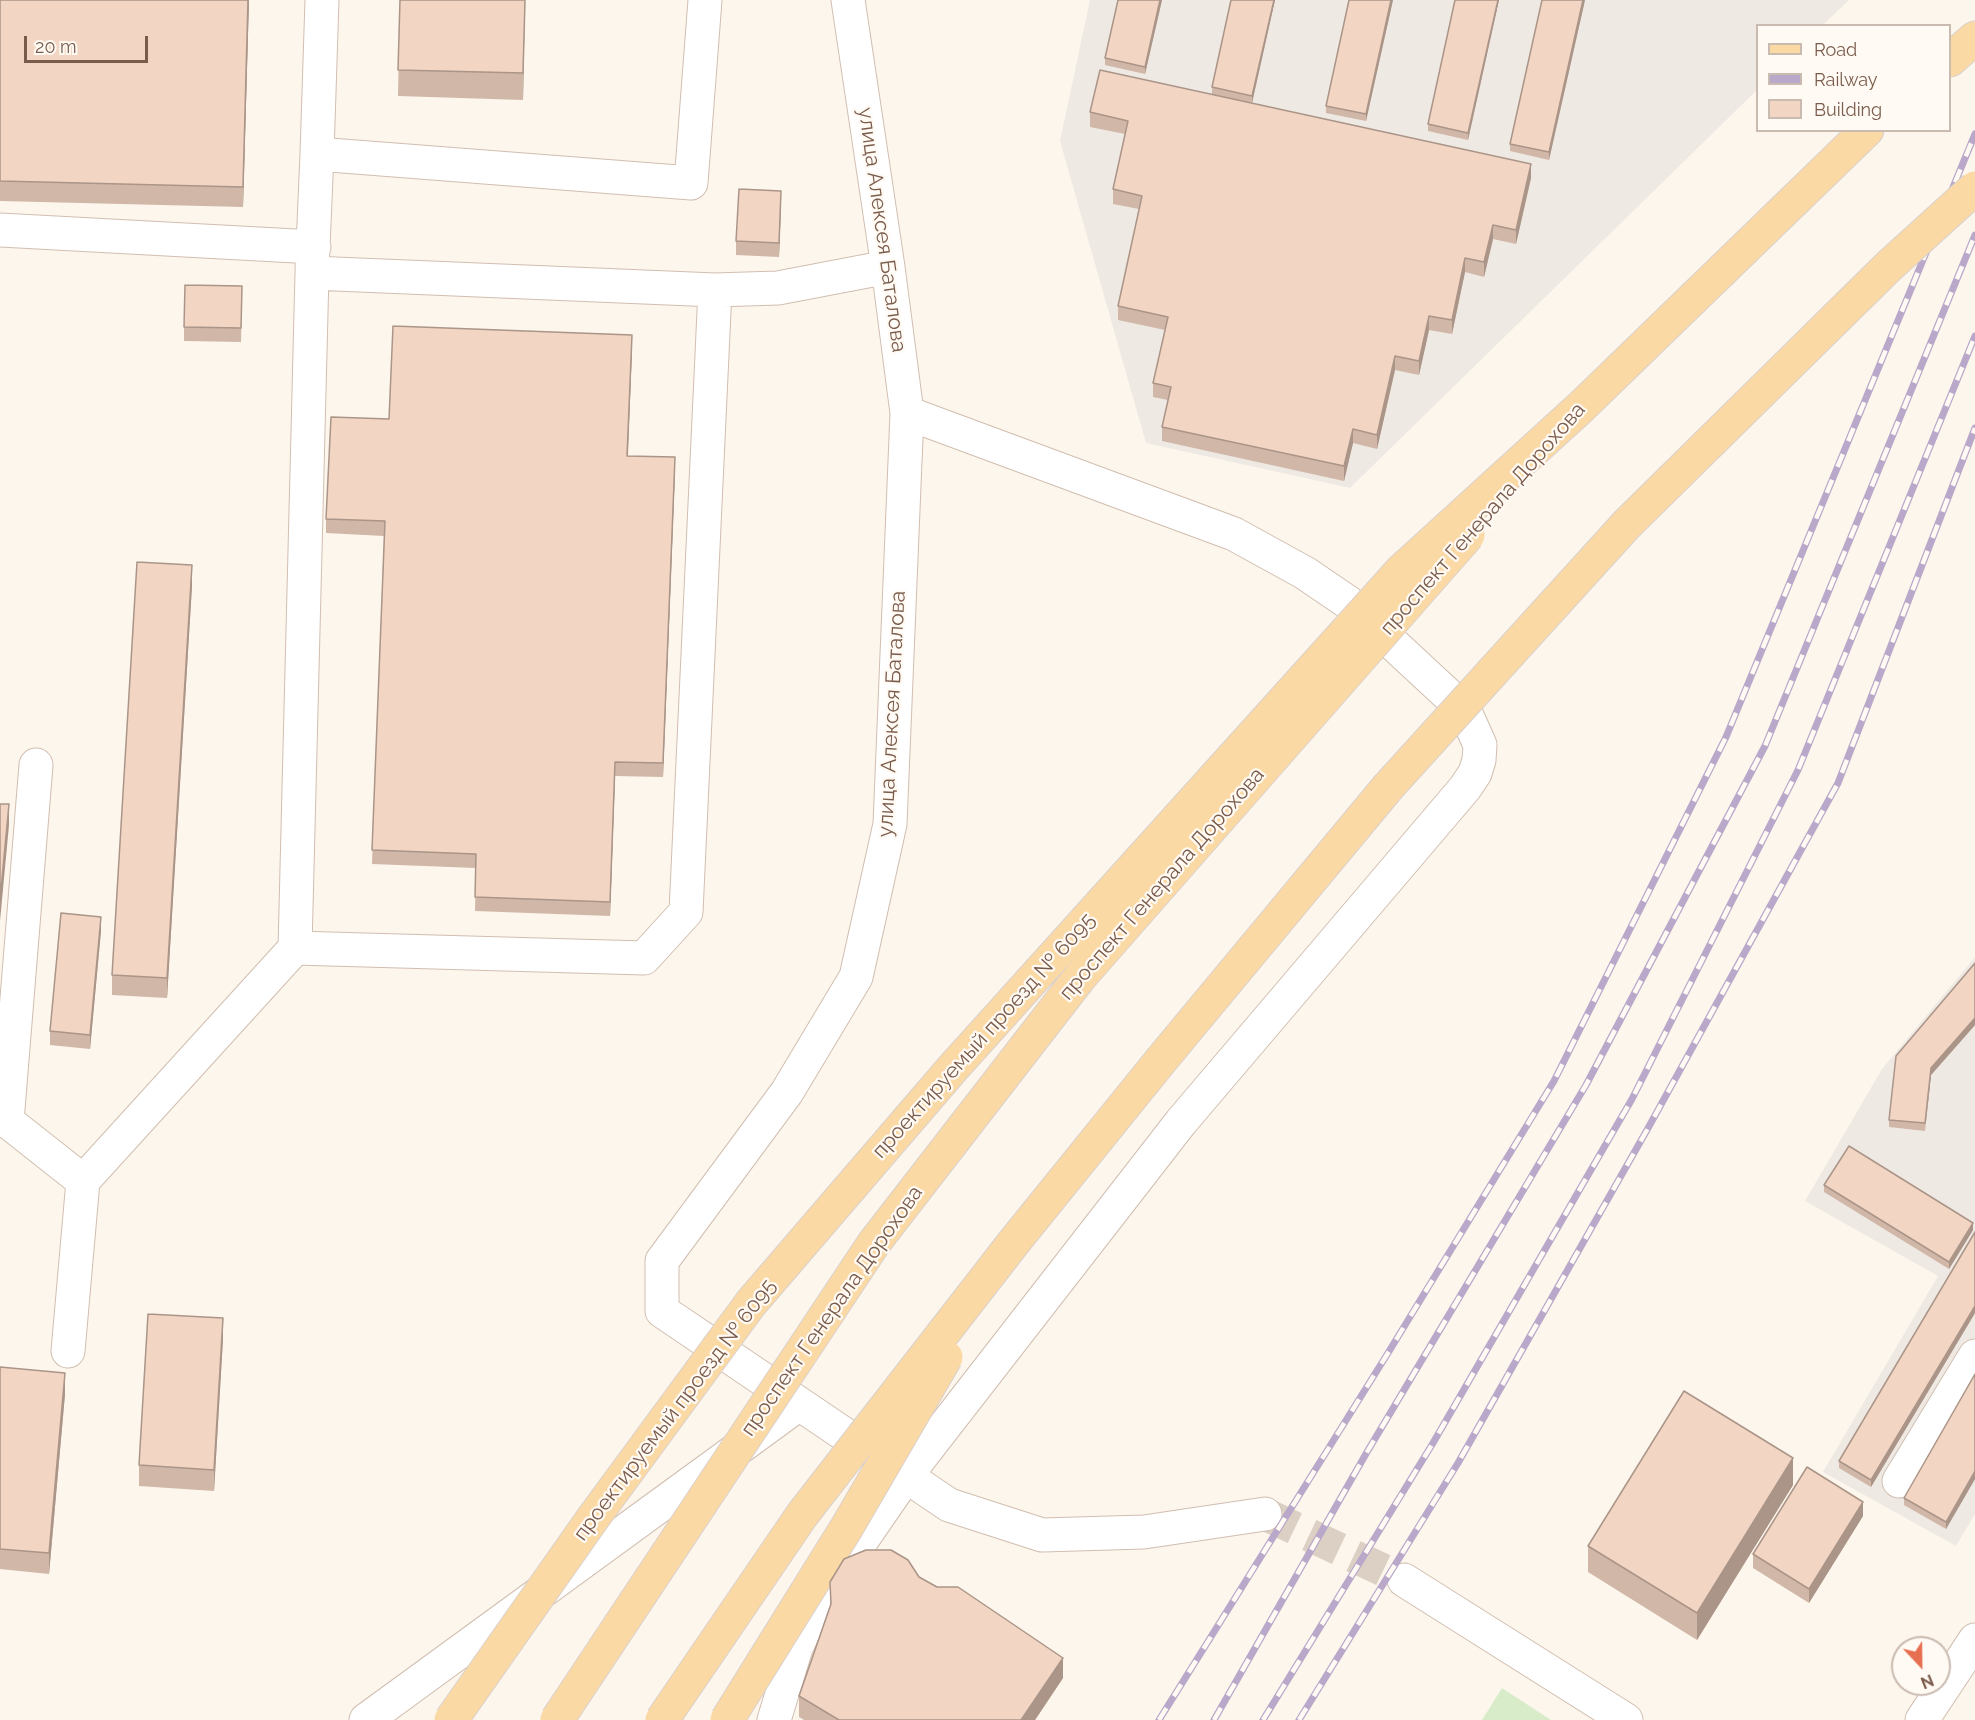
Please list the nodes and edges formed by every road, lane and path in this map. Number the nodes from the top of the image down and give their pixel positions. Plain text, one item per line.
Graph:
1 (322, 0) edge
2 (705, 0) edge
3 (848, 0) edge
4 (1975, 38) edge
5 (1951, 59) edge
6 (1865, 132) edge
7 (317, 154) junction
8 (1975, 188) edge
9 (0, 230) edge
10 (313, 260) junction
11 (888, 267) junction
12 (715, 290) junction
13 (1581, 407) junction
14 (907, 412) junction
15 (36, 765) dead end
16 (295, 948) junction
17 (83, 1181) junction
18 (1014, 1242) junction
19 (68, 1350) dead end
20 (1975, 1356) edge
21 (799, 1404) junction
22 (906, 1476) junction
23 (1899, 1481) dead end
24 (1266, 1514) tunnel mouth
25 (1404, 1580) tunnel mouth
26 (1975, 1640) edge
27 (366, 1720) edge
28 (452, 1720) edge
29 (557, 1720) edge
30 (662, 1720) edge
31 (727, 1720) edge
32 (774, 1720) edge
33 (1626, 1720) edge
34 (1922, 1720) edge

1 - 7 street
2 - 7 street
3 - 11 street, улица Алексея Баталова
4 - 5 main road
6 - 13 main road, проспект Генерала Дорохова
7 - 10 street
8 - 18 main road, bridge
9 - 10 street
10 - 12 street
10 - 16 street
11 - 12 street
11 - 14 street, улица Алексея Баталова
12 - 16 street
13 - 28 main road, проектируемый проезд № 6095, bridge
13 - 29 main road, проспект Генерала Дорохова, bridge
14 - 21 street, улица Алексея Баталова
14 - 22 street
15 - 17 street
16 - 17 street
17 - 19 street
18 - 30 main road, bridge
18 - 31 main road, bridge
20 - 23 street
21 - 22 street, улица Алексея Баталова
21 - 27 street
22 - 24 street, улица Алексея Баталова
22 - 32 street
25 - 33 street
26 - 34 street

